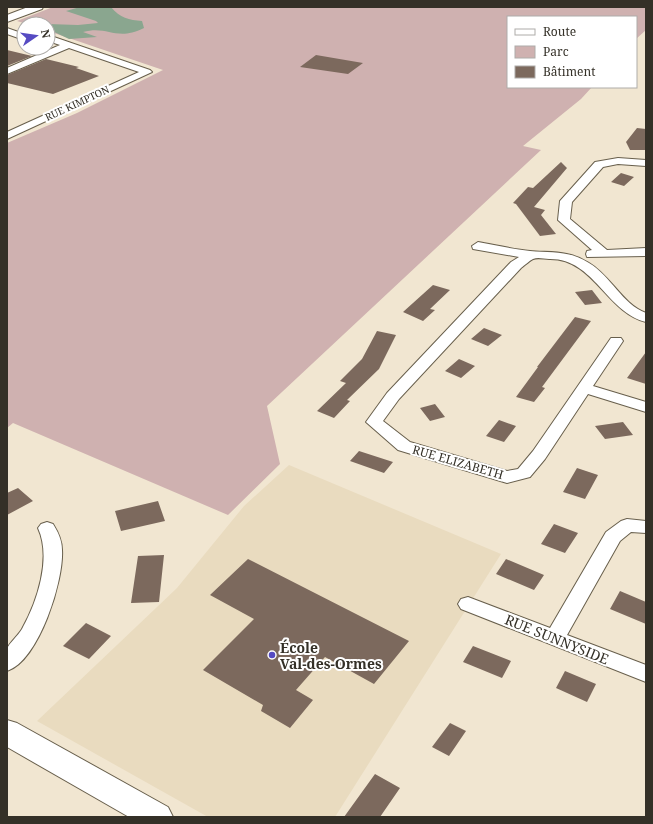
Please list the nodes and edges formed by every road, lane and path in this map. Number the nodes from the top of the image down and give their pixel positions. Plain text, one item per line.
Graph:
1 (36, 7) edge
2 (13, 11) edge
3 (56, 41) edge
4 (68, 45) junction
5 (58, 48) junction
6 (7, 71) edge
7 (142, 74) junction
8 (7, 136) edge
9 (646, 163) edge
10 (478, 246) dead end
11 (602, 252) junction
12 (646, 252) edge
13 (532, 255) junction
14 (570, 257) junction
15 (646, 318) edge
16 (616, 341) dead end
17 (583, 388) junction
18 (646, 407) edge
19 (47, 528) dead end
20 (646, 528) edge
21 (468, 604) dead end
22 (555, 638) junction
23 (7, 663) edge
24 (646, 674) edge
25 (7, 732) edge
26 (157, 817) edge

1 - 2 main road
3 - 4 street
4 - 5 street
4 - 7 street
5 - 6 street
5 - 7 street
7 - 8 street, RUE KIMPTON
9 - 11 street
10 - 13 street
11 - 12 street
11 - 14 street
13 - 14 street
13 - 17 street, RUE ELIZABETH
14 - 15 street
16 - 17 street, RUE ELIZABETH
17 - 18 street
19 - 23 street
20 - 22 street
21 - 22 street, RUE SUNNYSIDE
22 - 24 street, RUE SUNNYSIDE
25 - 26 main road

